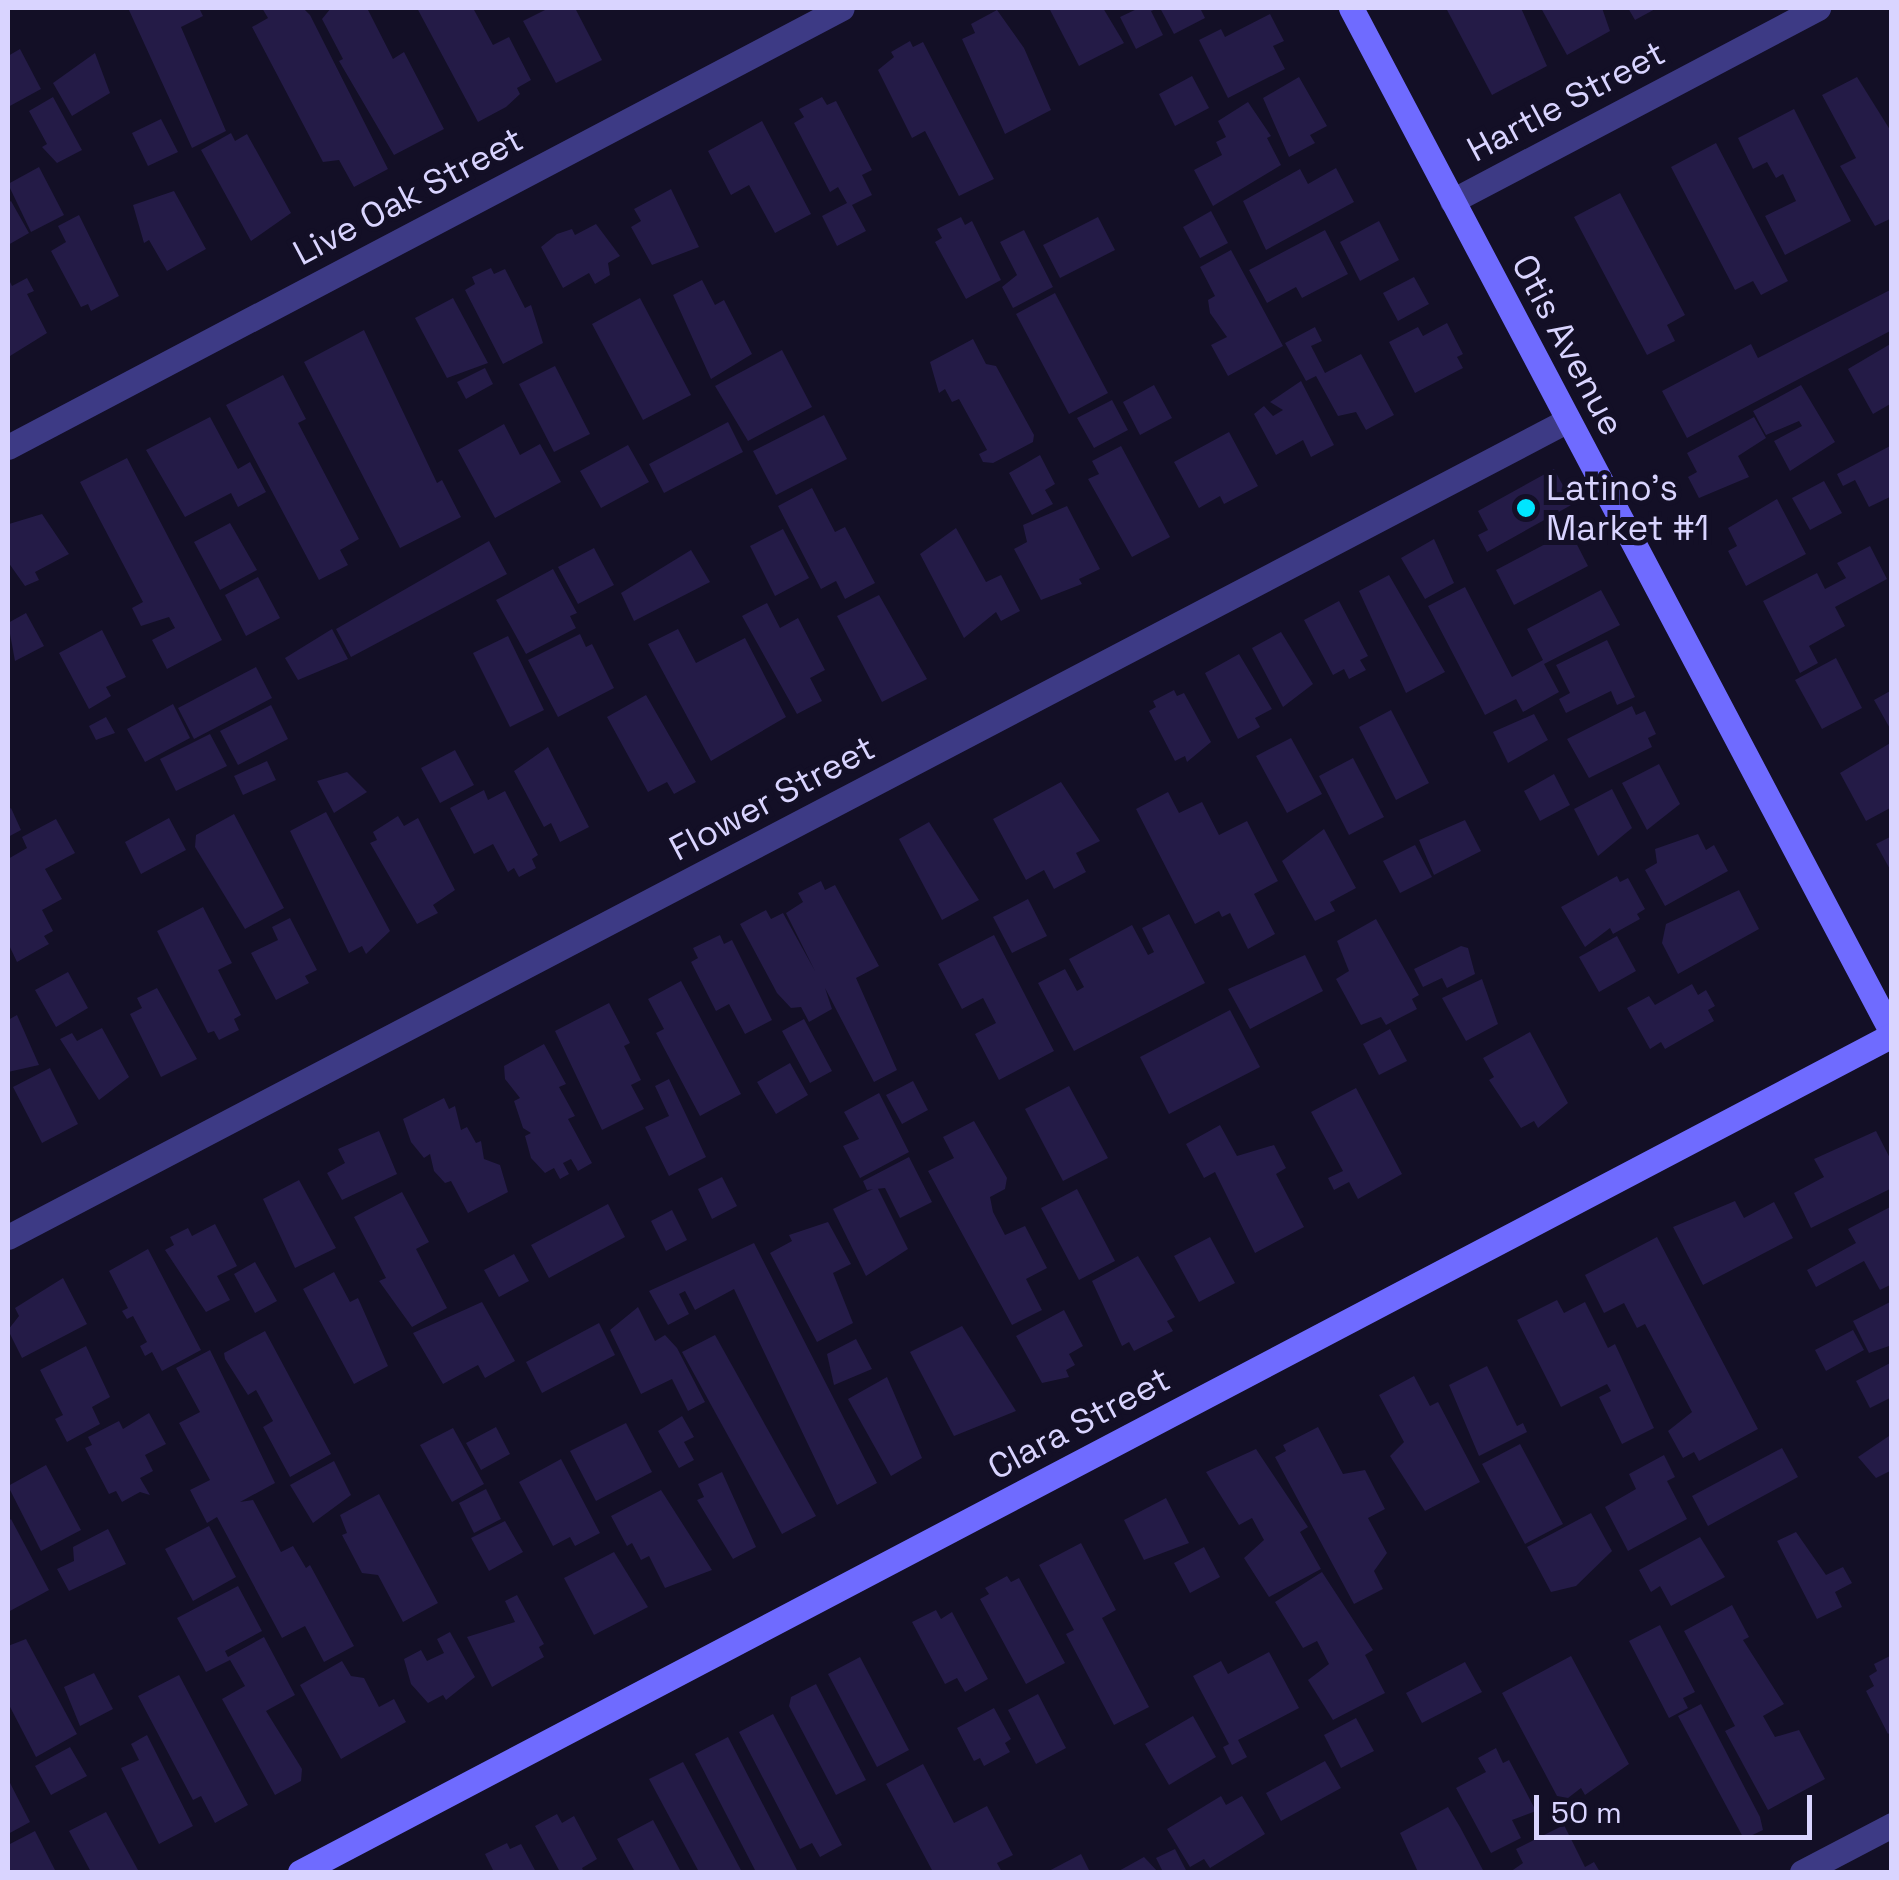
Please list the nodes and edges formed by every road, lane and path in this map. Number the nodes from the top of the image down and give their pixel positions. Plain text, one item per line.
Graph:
1 (842, 8) edge
2 (1350, 8) edge
3 (1818, 8) edge
4 (1452, 200) junction
5 (1568, 420) junction
6 (8, 446) edge
7 (1892, 1034) edge
8 (8, 1237) edge
9 (1892, 1825) edge
10 (300, 1872) edge
11 (1802, 1872) edge

1 - 6 street, Live Oak Street
2 - 4 street, Otis Avenue
3 - 4 street, Hartle Street
4 - 5 street, Otis Avenue
5 - 7 street, Otis Avenue
5 - 8 street, Flower Street
7 - 10 street, Clara Street
9 - 11 street

